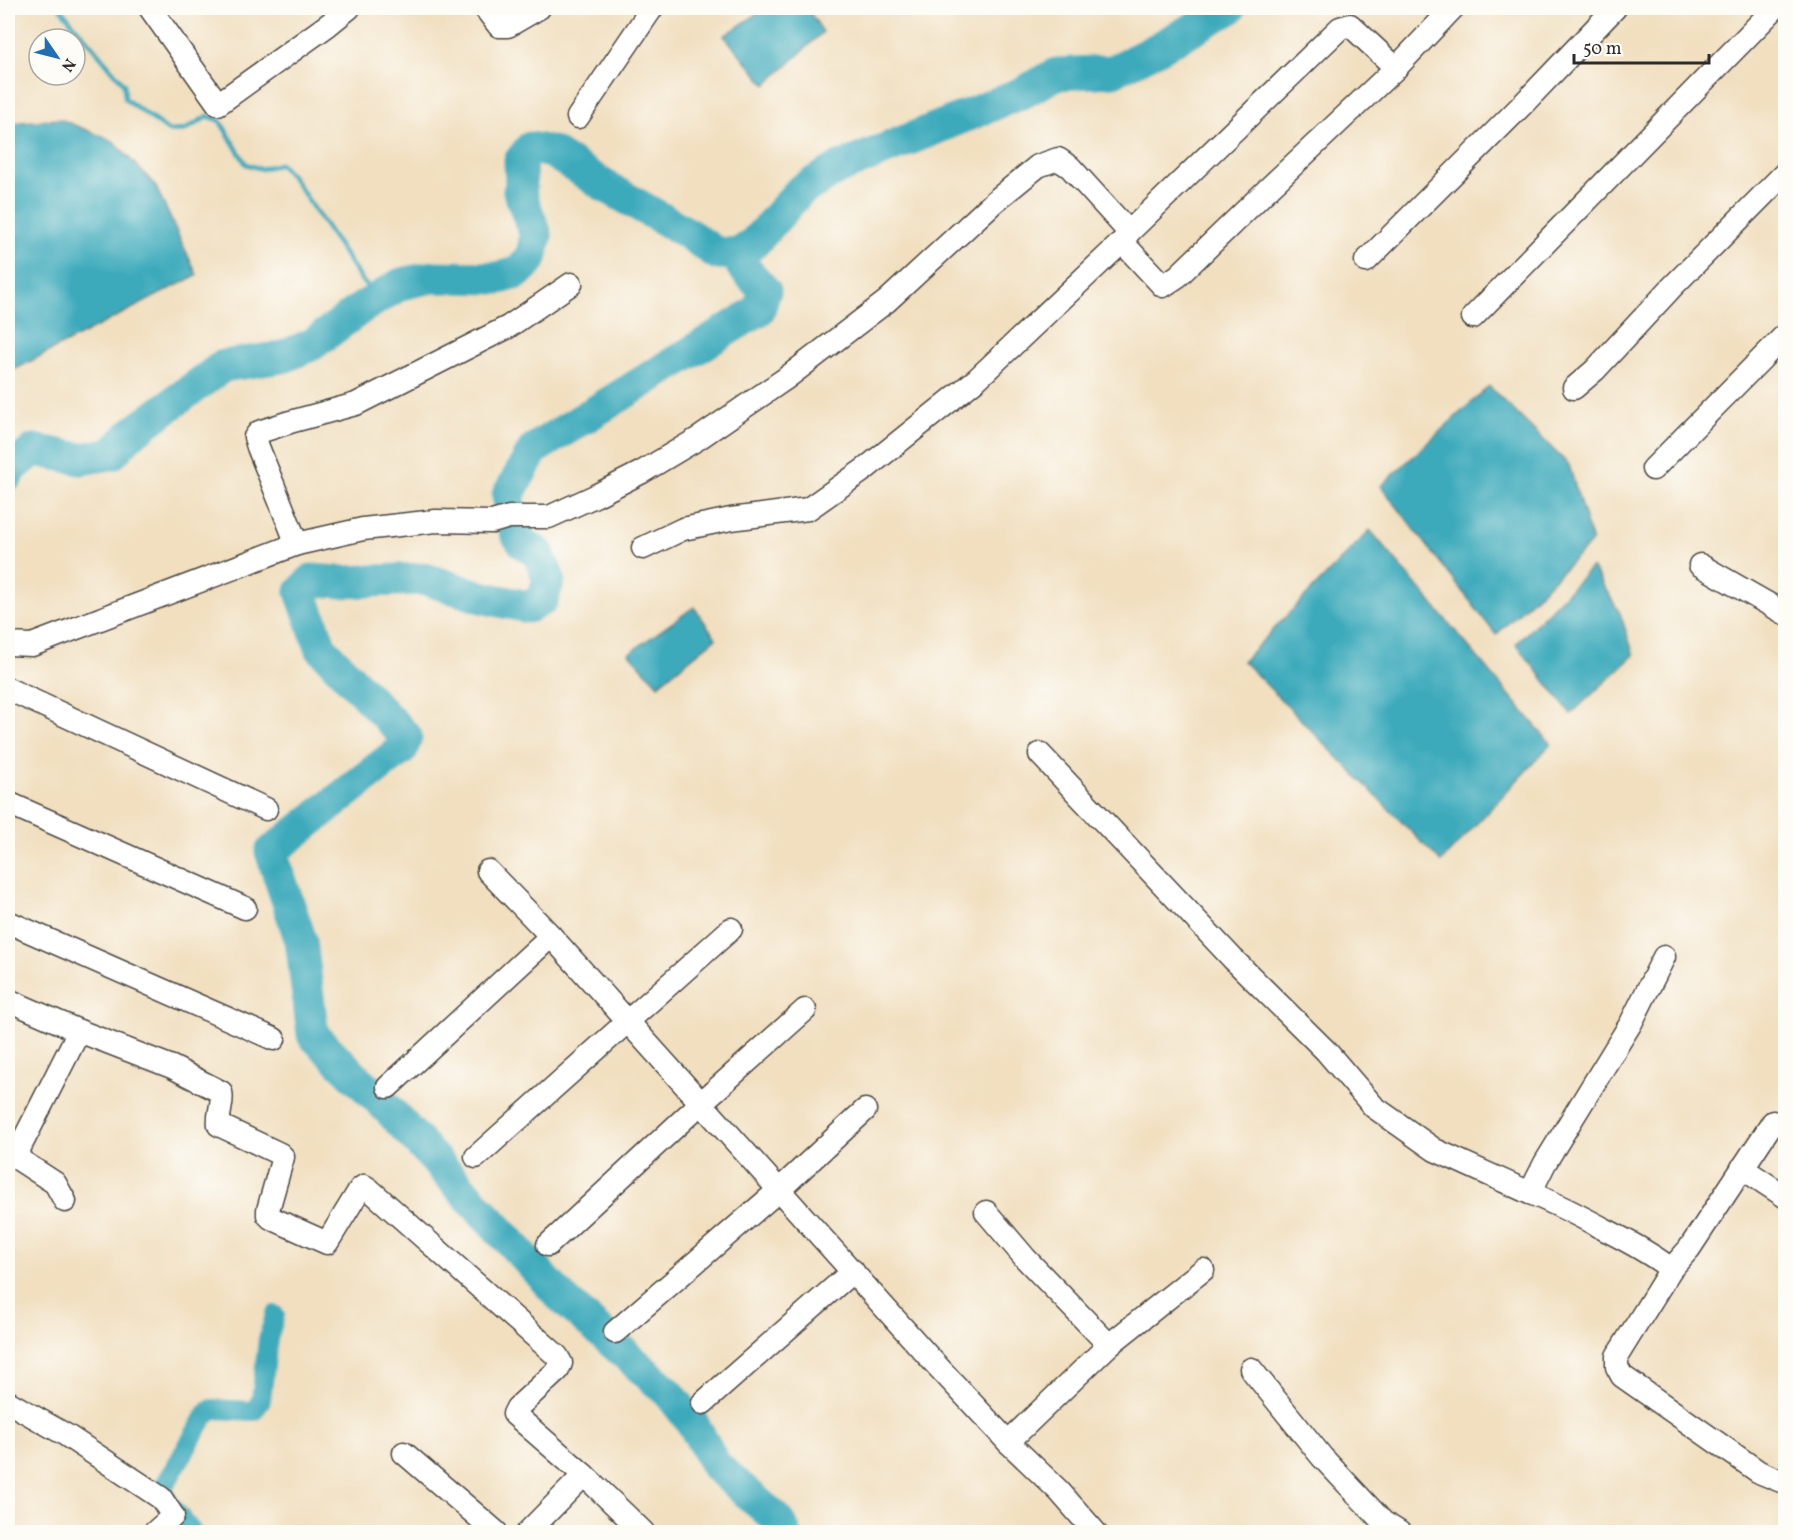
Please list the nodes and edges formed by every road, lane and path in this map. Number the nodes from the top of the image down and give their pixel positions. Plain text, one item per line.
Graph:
1 (150, 8) edge
2 (349, 8) edge
3 (485, 8) edge
4 (539, 8) edge
5 (652, 8) edge
6 (1452, 8) edge
7 (1615, 8) edge
8 (1774, 8) edge
9 (322, 16) edge
10 (1396, 68) junction
11 (578, 117) dead end
12 (1785, 172) edge
13 (1126, 237) junction
14 (1366, 261) dead end
15 (571, 284) dead end
16 (1473, 317) dead end
17 (1785, 334) edge
18 (1574, 388) dead end
19 (1653, 469) dead end
20 (297, 544) junction
21 (643, 548) dead end
22 (1700, 565) dead end
23 (1785, 614) edge
24 (8, 644) edge
25 (8, 689) edge
26 (1040, 754) dead end
27 (8, 803) edge
28 (267, 809) dead end
29 (488, 871) dead end
30 (245, 908) dead end
31 (8, 922) edge
32 (731, 929) dead end
33 (551, 936) junction
34 (1664, 957) dead end
35 (8, 1000) edge
36 (805, 1010) dead end
37 (627, 1021) junction
38 (78, 1031) junction
39 (274, 1039) dead end
40 (388, 1087) dead end
41 (701, 1102) junction
42 (865, 1110) dead end
43 (1773, 1122) dead end
44 (11, 1156) edge
45 (476, 1157) dead end
46 (1742, 1168) junction
47 (779, 1190) junction
48 (1530, 1193) junction
49 (1785, 1197) edge
50 (65, 1201) dead end
51 (986, 1212) dead end
52 (548, 1245) dead end
53 (1671, 1269) junction
54 (1203, 1270) dead end
55 (853, 1271) junction
56 (615, 1332) dead end
57 (1109, 1346) junction
58 (1251, 1368) dead end
59 (8, 1402) edge
60 (703, 1403) dead end
61 (1008, 1442) junction
62 (404, 1453) dead end
63 (584, 1474) junction
64 (1785, 1483) edge
65 (155, 1533) edge
66 (496, 1533) edge
67 (528, 1533) edge
68 (643, 1533) edge
69 (1095, 1533) edge
70 (1399, 1533) edge

1 - 9 street
2 - 9 street
3 - 4 street
5 - 11 street
6 - 10 street
7 - 14 street
8 - 16 street
10 - 13 street
10 - 13 street
12 - 18 street
13 - 20 street
13 - 21 street
15 - 20 street
17 - 19 street
20 - 24 street
22 - 23 street
25 - 28 street
26 - 48 street
27 - 30 street
29 - 33 street
31 - 39 street
32 - 37 street
33 - 37 street
33 - 40 street
34 - 48 street
35 - 38 street
36 - 41 street
37 - 41 street
37 - 45 street
38 - 44 street
38 - 63 street
41 - 47 street
41 - 52 street
42 - 47 street
43 - 46 street
44 - 50 street
46 - 49 street
46 - 53 street
47 - 55 street
47 - 56 street
48 - 53 street
51 - 57 street
53 - 64 street
54 - 57 street
55 - 60 street
55 - 61 street
57 - 61 street
58 - 70 street
59 - 65 street
61 - 69 street
62 - 66 street
63 - 67 street
63 - 68 street

